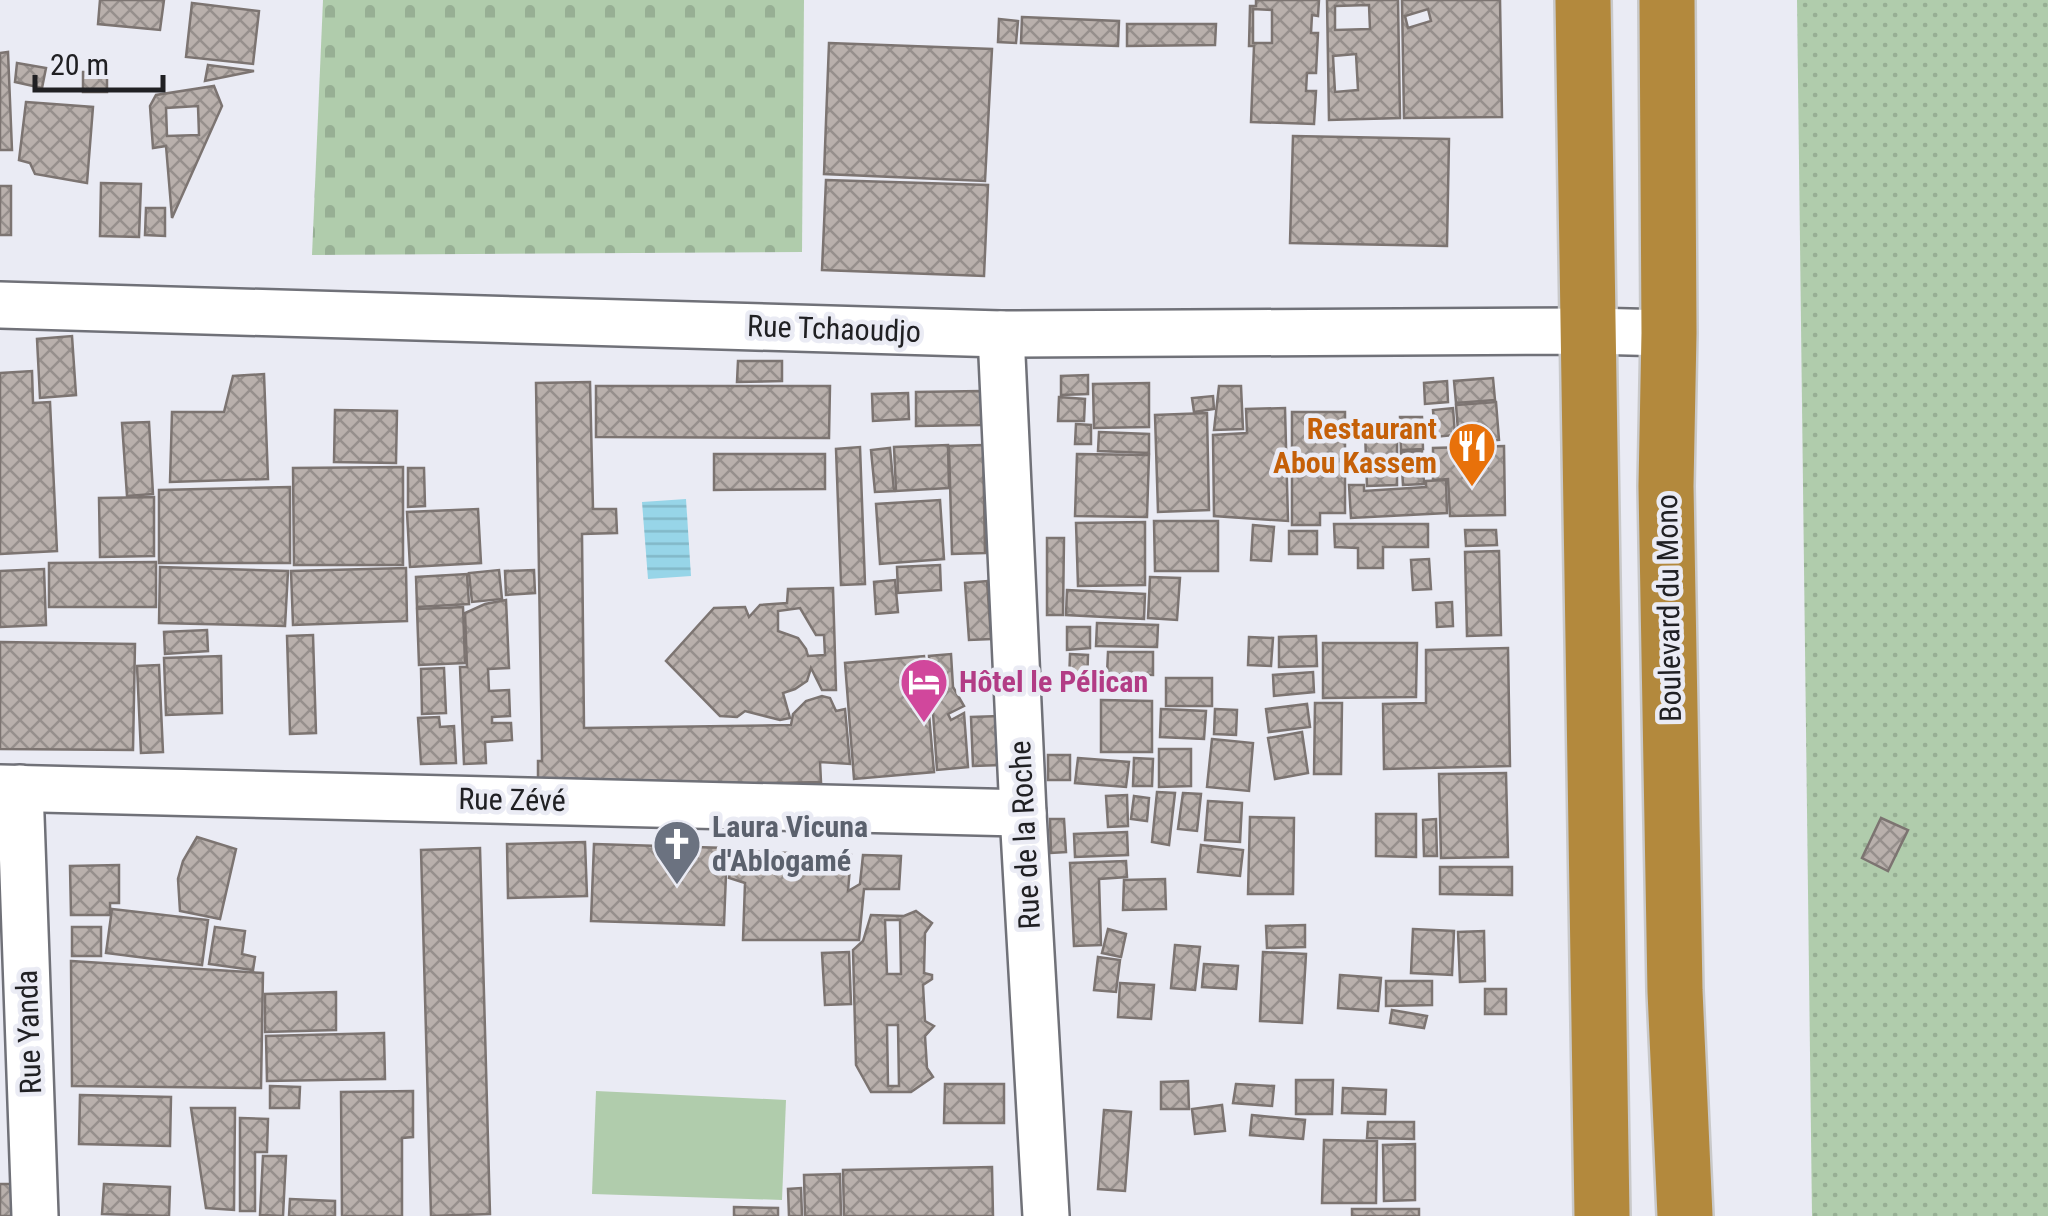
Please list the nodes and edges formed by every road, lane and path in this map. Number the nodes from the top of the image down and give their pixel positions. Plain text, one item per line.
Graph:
1 (1583, 0) edge
2 (1667, 0) edge
3 (0, 305) edge
4 (1590, 331) junction
5 (1669, 333) junction
6 (1000, 334) junction
7 (10, 788) edge
8 (1023, 812) junction
9 (35, 1216) edge
10 (1046, 1216) edge
11 (1602, 1216) edge
12 (1684, 1216) edge

1 - 4 highway
2 - 5 highway, Boulevard du Mono
3 - 6 street, Rue Tchaoudjo
4 - 5 street, Rue Tchaoudjo
4 - 6 street, Rue Tchaoudjo
4 - 11 highway
5 - 12 highway, Boulevard du Mono
6 - 8 street, Rue de la Roche
7 - 8 street, Rue Zévé
7 - 9 street, Rue Yanda
8 - 10 street, Rue de la Roche

